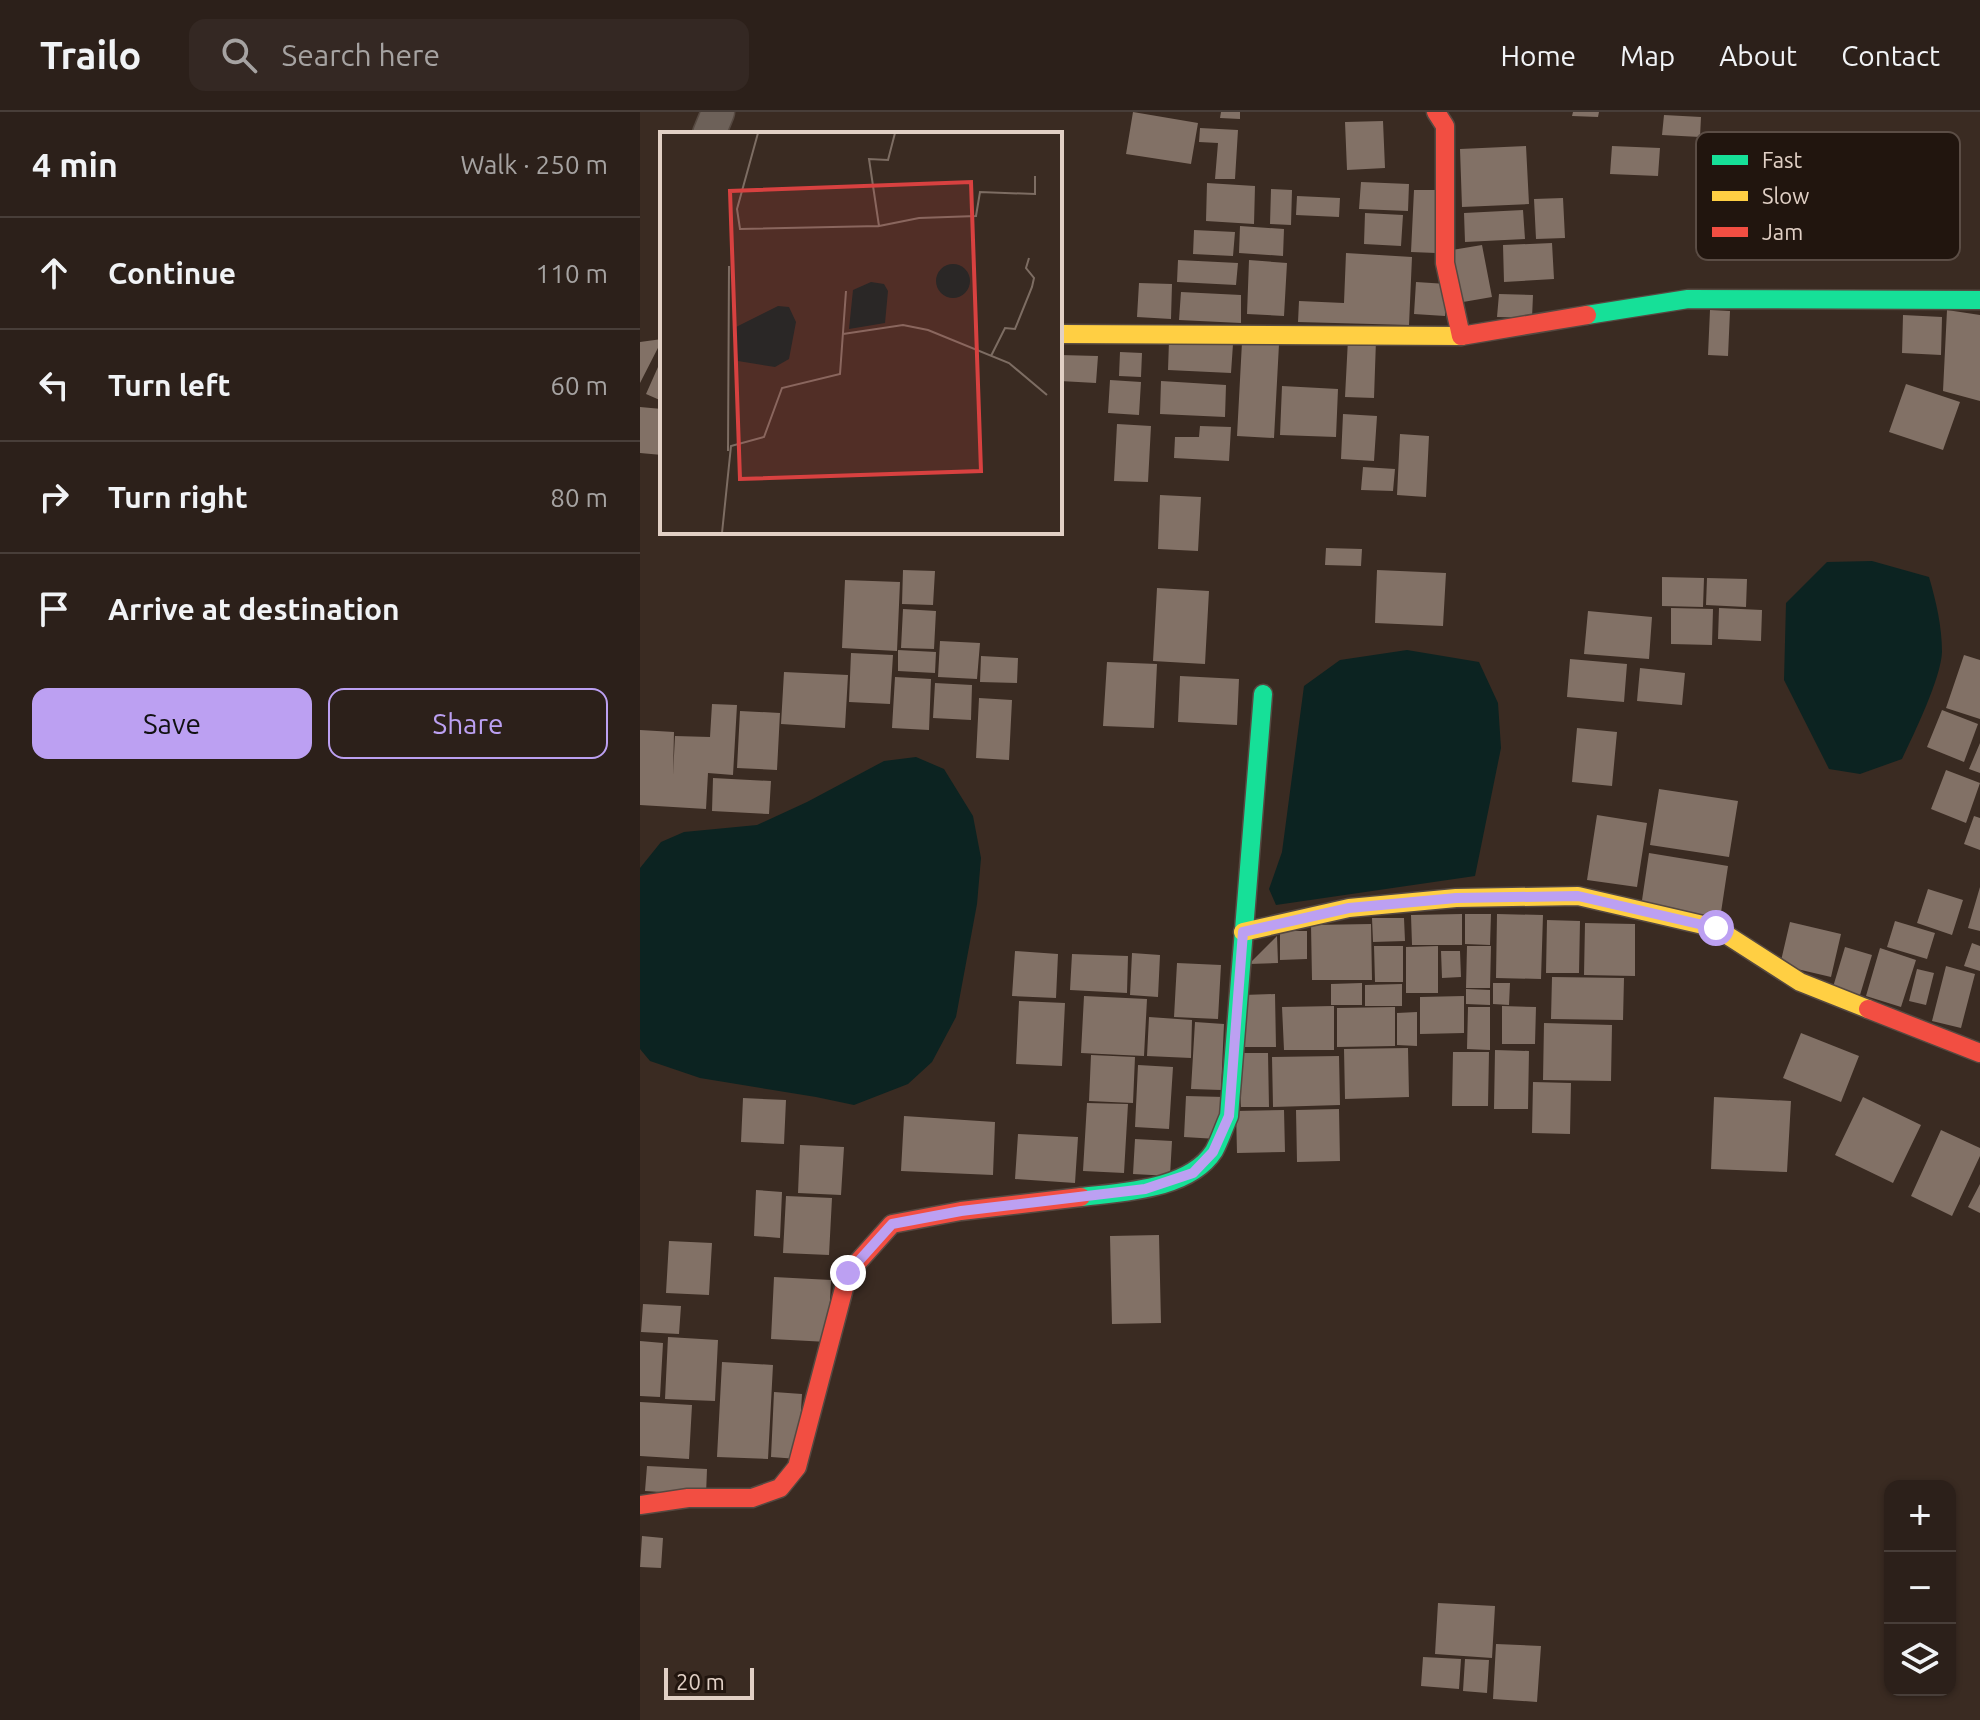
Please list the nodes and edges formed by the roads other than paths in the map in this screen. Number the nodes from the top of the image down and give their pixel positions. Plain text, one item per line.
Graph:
1 (718, 112) edge
2 (1436, 112) edge
3 (710, 132) edge
4 (1980, 300) edge
5 (1062, 334) edge
6 (1461, 336) junction
7 (1263, 694) dead end
8 (1243, 932) junction
9 (1980, 1053) edge
10 (640, 1505) edge

1 - 3 street
2 - 6 street
4 - 6 street
5 - 6 street
7 - 8 street
8 - 9 street
8 - 10 street

